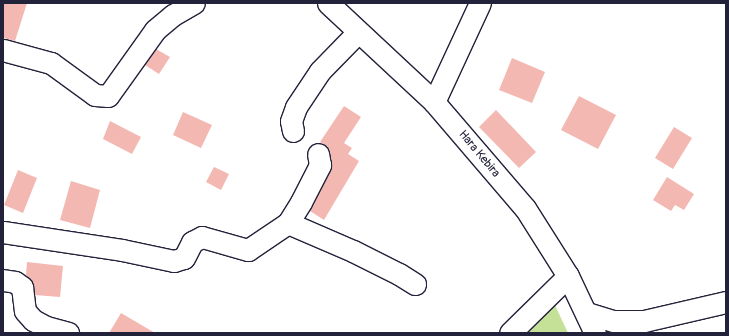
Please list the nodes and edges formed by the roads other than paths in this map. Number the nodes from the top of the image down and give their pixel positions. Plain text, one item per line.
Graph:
1 (194, 3) edge
2 (328, 3) edge
3 (480, 3) edge
4 (358, 32) junction
5 (3, 50) edge
6 (434, 102) junction
7 (293, 131) dead end
8 (318, 154) dead end
9 (288, 223) junction
10 (3, 232) edge
11 (568, 276) junction
12 (3, 280) edge
13 (415, 284) dead end
14 (726, 302) edge
15 (587, 313) junction
16 (68, 333) edge
17 (510, 333) edge
18 (596, 333) edge

1 - 5 street
2 - 4 street, Hara Kebira
3 - 6 street
4 - 6 street, Hara Kebira
4 - 7 street
6 - 11 street, Hara Kebira
8 - 9 street
9 - 10 street
9 - 13 street
11 - 15 street, Hara Kebira
11 - 17 street
12 - 16 street
14 - 15 street
15 - 18 street, Hara Kebira

